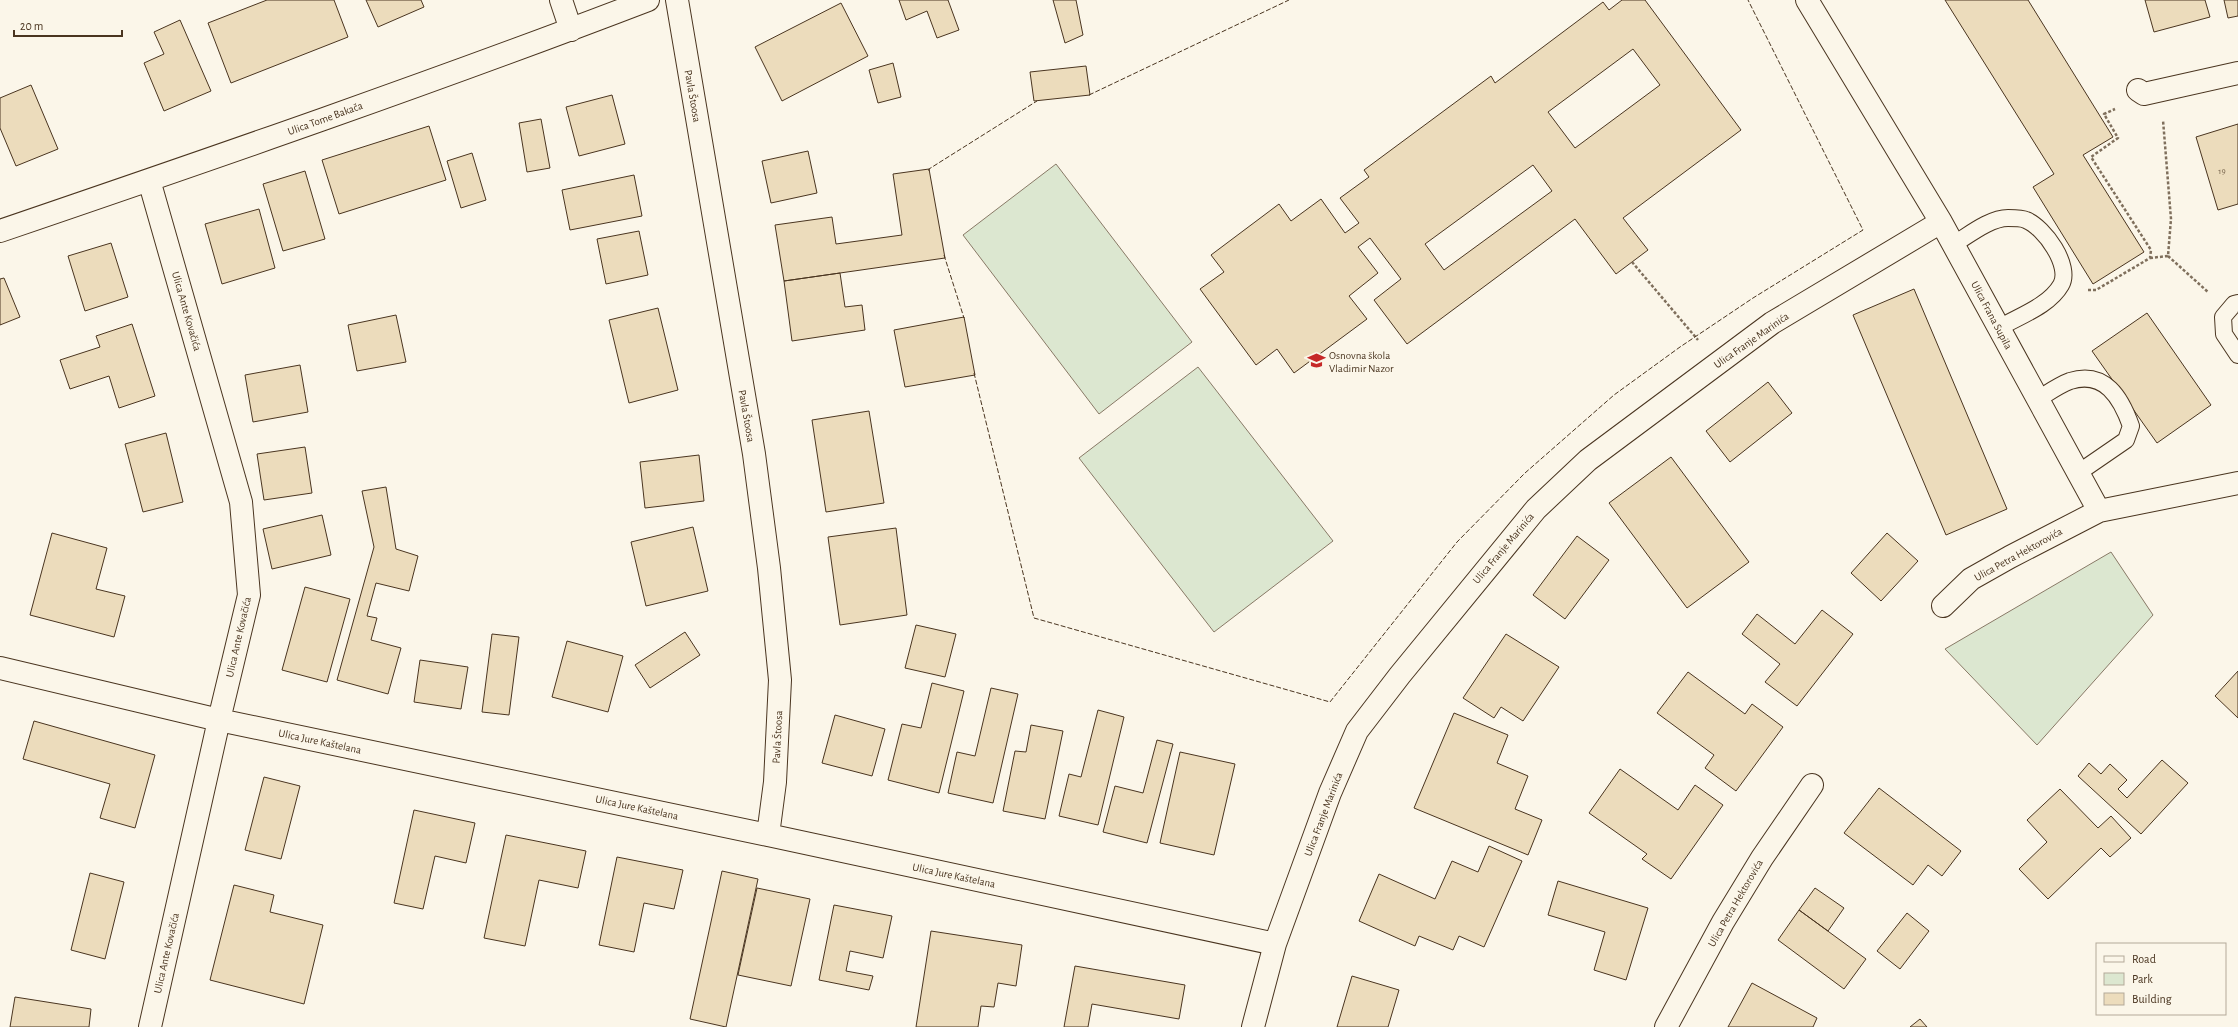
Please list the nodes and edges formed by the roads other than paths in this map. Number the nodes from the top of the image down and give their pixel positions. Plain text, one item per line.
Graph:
1 (561, 0) edge
2 (648, 0) edge
3 (677, 0) edge
4 (1807, 0) edge
5 (571, 30) junction
6 (2238, 73) edge
7 (2147, 91) road end
8 (149, 180) junction
9 (1941, 222) junction
10 (0, 231) edge
11 (1954, 244) junction
12 (2233, 307) edge
13 (1999, 328) junction
14 (2238, 355) edge
15 (2038, 399) junction
16 (2078, 473) junction
17 (2238, 483) edge
18 (2098, 511) junction
19 (1943, 606) dead end
20 (0, 668) edge
21 (219, 720) junction
22 (1812, 785) dead end
23 (768, 834) junction
24 (1275, 944) junction
25 (150, 1027) edge
26 (1253, 1027) edge
27 (1666, 1027) edge

1 - 5 street
2 - 5 street, Ulica Tome Bakača
3 - 23 street, Pavla Štoosa
4 - 9 street, Ulica Frana Supila
5 - 8 street, Ulica Tome Bakača
6 - 7 street
8 - 10 street, Ulica Tome Bakača
8 - 21 street, Ulica Ante Kovačića
9 - 11 street, Ulica Frana Supila
9 - 24 street, Ulica Franje Marinića
11 - 13 street, Ulica Frana Supila
11 - 13 lane
12 - 14 lane
13 - 15 street, Ulica Frana Supila
15 - 16 street, Ulica Frana Supila
15 - 16 lane
16 - 18 street, Ulica Frana Supila
17 - 18 street
18 - 19 street, Ulica Petra Hektorovića
20 - 21 street, Ulica Jure Kaštelana
21 - 23 street, Ulica Jure Kaštelana
21 - 25 street, Ulica Ante Kovačića
22 - 27 street, Ulica Petra Hektorovića
23 - 24 street, Ulica Jure Kaštelana
24 - 26 street, Ulica Franje Marinića

